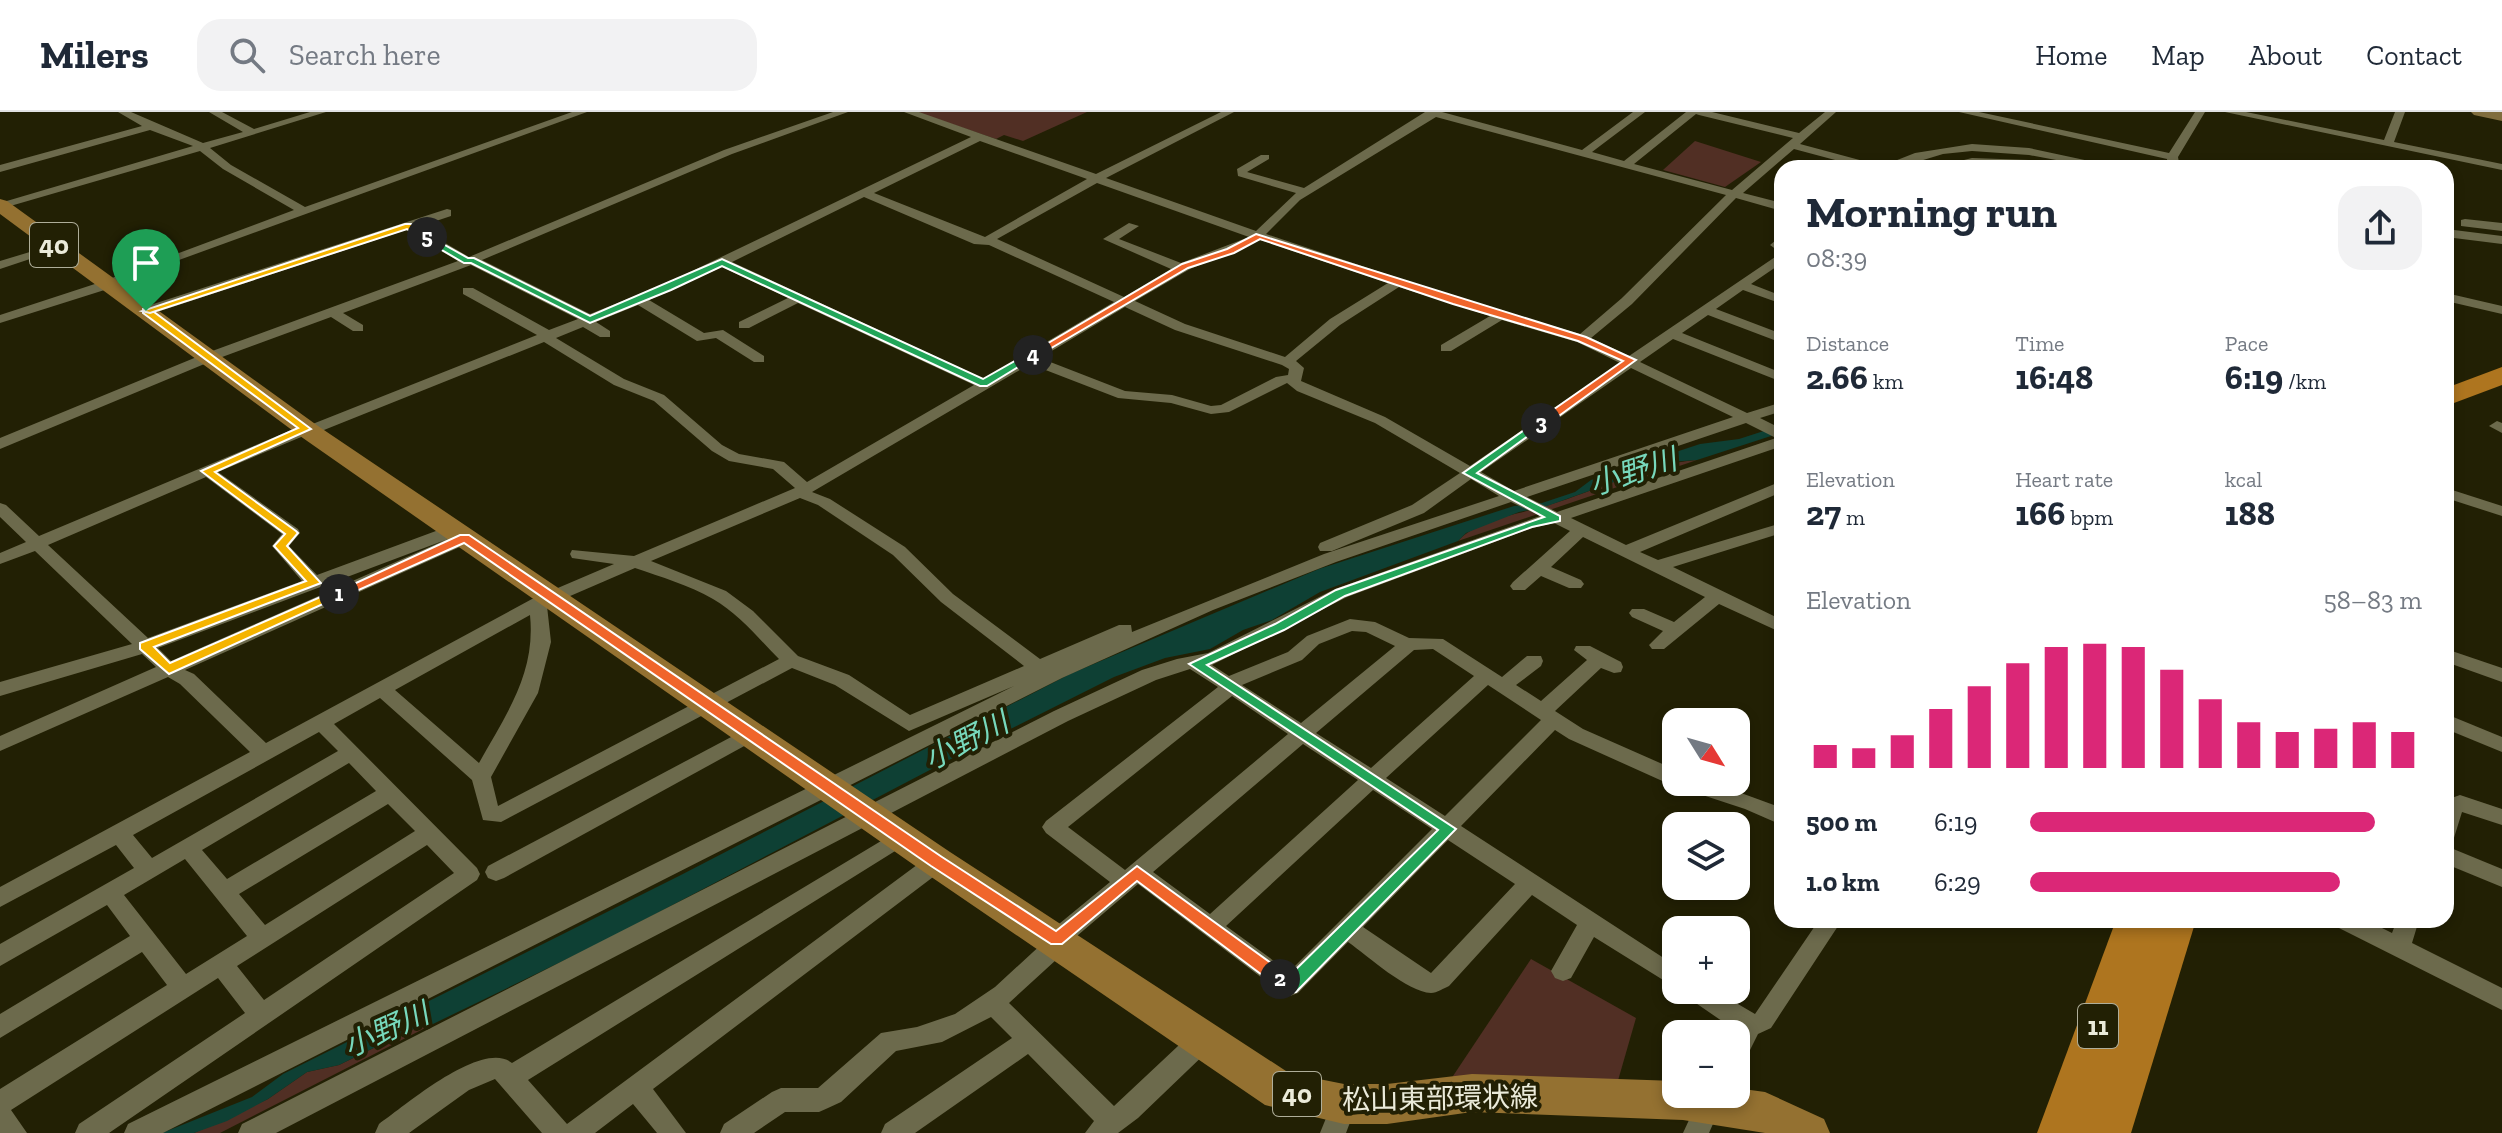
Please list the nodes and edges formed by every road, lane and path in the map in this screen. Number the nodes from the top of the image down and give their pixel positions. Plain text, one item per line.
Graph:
1 (123, 112) edge
2 (214, 112) edge
3 (582, 112) edge
4 (843, 112) edge
5 (909, 112) edge
6 (1229, 112) edge
7 (1433, 112) edge
8 (1640, 112) edge
9 (1692, 112) edge
10 (1699, 112) edge
11 (1831, 112) edge
12 (1965, 112) edge
13 (2200, 112) edge
14 (2230, 112) edge
15 (2400, 112) edge
16 (2479, 112) edge
17 (311, 113) edge
18 (2502, 116) edge
19 (151, 127) junction
20 (252, 132) junction
21 (980, 137) junction
22 (1796, 141) junction
23 (2388, 144) junction
24 (201, 146) junction
25 (1584, 153) junction
26 (1265, 157) dead end
27 (1854, 160) edge
28 (1907, 160) edge
29 (2074, 160) edge
30 (2161, 160) edge
31 (2175, 160) edge
32 (1626, 165) junction
33 (14, 166) junction
34 (2502, 167) edge
35 (0, 169) edge
36 (28, 176) dead end
37 (1095, 179) junction
38 (79, 183) junction
39 (1306, 192) junction
40 (864, 193) junction
41 (1734, 194) junction
42 (99, 196) dead end
43 (2, 205) edge
44 (1774, 205) edge
45 (304, 211) junction
46 (447, 213) dead end
47 (2454, 222) edge
48 (408, 226) junction
49 (1133, 226) dead end
50 (2502, 227) edge
51 (2454, 234) edge
52 (1260, 236) junction
53 (2502, 240) edge
54 (991, 241) junction
55 (57, 248) junction
56 (469, 260) junction
57 (722, 262) junction
58 (1774, 262) edge
59 (0, 265) edge
60 (1181, 268) junction
61 (1399, 282) junction
62 (109, 284) junction
63 (1740, 285) junction
64 (468, 291) dead end
65 (1774, 297) edge
66 (797, 298) junction
67 (2454, 299) edge
68 (640, 300) junction
69 (1125, 301) junction
70 (1705, 309) junction
71 (2502, 310) edge
72 (146, 311) junction
73 (332, 312) junction
74 (1501, 315) junction
75 (0, 319) edge
76 (587, 321) junction
77 (305, 322) junction
78 (744, 325) dead end
79 (358, 328) dead end
80 (320, 332) dead end
81 (1670, 333) junction
82 (273, 334) junction
83 (605, 334) dead end
84 (1774, 336) edge
85 (547, 337) junction
86 (1582, 339) junction
87 (288, 342) dead end
88 (1446, 348) dead end
89 (209, 357) junction
90 (1028, 358) junction
91 (759, 359) dead end
92 (1631, 360) junction
93 (2502, 360) edge
94 (1287, 362) junction
95 (1774, 375) edge
96 (2502, 375) edge
97 (2454, 376) edge
98 (1294, 378) junction
99 (984, 384) junction
100 (2454, 395) edge
101 (1774, 410) edge
102 (1751, 420) junction
103 (307, 430) junction
104 (1774, 431) edge
105 (0, 444) edge
106 (1774, 444) edge
107 (207, 471) junction
108 (1469, 473) junction
109 (1774, 489) edge
110 (802, 490) junction
111 (2454, 496) edge
112 (1515, 497) junction
113 (0, 508) edge
114 (2502, 511) edge
115 (1553, 517) junction
116 (1774, 530) edge
117 (1580, 531) junction
118 (459, 534) junction
119 (38, 543) junction
120 (1625, 552) junction
121 (578, 554) dead end
122 (0, 559) edge
123 (633, 561) junction
124 (1655, 567) junction
125 (1538, 568) junction
126 (314, 583) junction
127 (1575, 584) dead end
128 (1519, 586) dead end
129 (1717, 596) junction
130 (544, 600) junction
131 (1638, 613) dead end
132 (1774, 623) edge
133 (1676, 630) junction
134 (1409, 644) junction
135 (1658, 645) dead end
136 (145, 646) junction
137 (2454, 658) edge
138 (1599, 659) dead end
139 (791, 661) junction
140 (1534, 661) dead end
141 (1196, 664) junction
142 (1036, 666) junction
143 (169, 669) junction
144 (2502, 675) edge
145 (1495, 680) junction
146 (1228, 685) junction
147 (0, 689) edge
148 (382, 689) junction
149 (708, 705) junction
150 (1547, 716) junction
151 (321, 722) junction
152 (2454, 724) edge
153 (1302, 733) junction
154 (750, 734) junction
155 (0, 744) edge
156 (2502, 744) edge
157 (264, 753) junction
158 (351, 753) junction
159 (1662, 773) edge
160 (481, 777) junction
161 (1373, 779) junction
162 (830, 788) junction
163 (389, 793) junction
164 (1730, 796) edge
165 (2454, 806) edge
166 (1774, 813) edge
167 (2502, 817) edge
168 (878, 821) junction
169 (1449, 829) junction
170 (119, 833) junction
171 (429, 833) junction
172 (188, 848) junction
173 (2454, 858) edge
174 (937, 862) junction
175 (149, 870) junction
176 (496, 872) dead end
177 (1131, 877) junction
178 (2502, 878) edge
179 (1530, 882) junction
180 (224, 892) junction
181 (110, 893) junction
182 (0, 898) edge
183 (1591, 922) junction
184 (1210, 927) junction
185 (1826, 928) edge
186 (2134, 928) edge
187 (2172, 928) edge
188 (2362, 928) edge
189 (2405, 928) edge
190 (1348, 929) junction
191 (262, 938) junction
192 (145, 939) junction
193 (1058, 941) junction
194 (2399, 947) junction
195 (0, 956) edge
196 (221, 964) junction
197 (1662, 969) edge
198 (1563, 971) dead end
199 (183, 988) junction
200 (2502, 1000) edge
201 (993, 1003) junction
202 (1716, 1004) edge
203 (261, 1015) junction
204 (1741, 1020) edge
205 (1750, 1026) edge
206 (0, 1027) edge
207 (1031, 1038) junction
208 (1203, 1039) junction
209 (510, 1078) junction
210 (635, 1087) junction
211 (0, 1103) edge
212 (1706, 1110) edge
213 (0, 1115) edge
214 (1338, 1118) edge
215 (1105, 1128) edge
216 (14, 1133) edge
217 (88, 1133) edge
218 (137, 1133) edge
219 (251, 1133) edge
220 (388, 1133) edge
221 (559, 1133) edge
222 (575, 1133) edge
223 (673, 1133) edge
224 (733, 1133) edge
225 (894, 1133) edge
226 (1809, 1133) edge
227 (2061, 1133) edge
228 (2107, 1133) edge

1 - 19 street
2 - 20 street
3 - 45 street
4 - 56 street
5 - 21 street
6 - 37 street
7 - 25 street
7 - 39 street
8 - 25 street
9 - 32 street
10 - 22 street
11 - 22 street
12 - 30 street
13 - 31 street
14 - 23 street
15 - 23 street
16 - 18 street
17 - 20 street
19 - 24 street
19 - 33 street
20 - 24 street
21 - 37 street
21 - 40 street
22 - 27 street
22 - 41 street
23 - 34 street
24 - 38 street
24 - 45 street
25 - 32 street
26 - 39 street
28 - 29 street
32 - 41 street
33 - 35 street
33 - 36 street
37 - 52 street
37 - 54 street
38 - 42 street
38 - 43 street
39 - 52 street
40 - 54 street
40 - 57 street
41 - 44 street
41 - 86 street
43 - 55 main road, 松山東部環状線 / 40
45 - 62 street
46 - 48 street
47 - 50 street
48 - 56 street
48 - 72 street
49 - 60 street
51 - 53 street
52 - 60 street
52 - 61 street
54 - 69 street
55 - 59 street
55 - 62 main road, 松山東部環状線 / 40
56 - 73 street
56 - 76 street
57 - 66 street
57 - 68 street
58 - 63 street
60 - 69 street
61 - 74 street
61 - 94 street
62 - 72 main road, 松山東部環状線 / 40
62 - 75 street
63 - 65 street
63 - 70 street
64 - 85 street
66 - 78 street
66 - 99 street
67 - 71 street
68 - 76 street
68 - 91 street
69 - 90 street
69 - 94 street
70 - 81 street
70 - 84 street
72 - 89 main road, 松山東部環状線 / 40
73 - 77 street
73 - 79 street
74 - 86 street
74 - 88 street
76 - 83 street
76 - 85 street
77 - 80 street
77 - 82 street
81 - 92 street
81 - 95 street
82 - 87 street
82 - 89 street
85 - 103 street
85 - 110 street
86 - 92 street
89 - 103 main road, 松山東部環状線 / 40
89 - 105 street
90 - 98 street
90 - 99 street
92 - 102 street
92 - 108 street
93 - 97 highway
94 - 98 street
96 - 100 highway
98 - 108 street
99 - 110 street
101 - 102 street
102 - 104 street
102 - 112 street
103 - 107 street
103 - 118 main road, 松山東部環状線 / 40
106 - 115 street
107 - 119 street
107 - 126 street
108 - 112 street
108 - 142 street
109 - 120 street
110 - 123 street
110 - 142 street
111 - 114 street
112 - 115 street
112 - 162 street
113 - 119 street
115 - 117 street
115 - 141 street
116 - 124 street
117 - 120 street
117 - 125 street
118 - 126 street
118 - 130 main road, 松山東部環状線 / 40
118 - 143 street
119 - 122 street
119 - 136 street
120 - 124 street
121 - 123 street
123 - 130 street
123 - 139 street
124 - 129 street
125 - 127 street
125 - 128 street
126 - 136 street
129 - 132 street
129 - 133 street
130 - 148 street
130 - 149 main road, 松山東部環状線 / 40
130 - 160 street
131 - 133 street
133 - 135 street
134 - 145 street
134 - 146 street
134 - 153 street
136 - 143 street
136 - 147 street
137 - 144 street
138 - 150 street
139 - 142 street
139 - 149 street
140 - 145 street
141 - 146 street
141 - 168 street
143 - 155 street
143 - 157 street
145 - 150 street
145 - 161 street
146 - 153 street
146 - 177 street
148 - 151 street
148 - 160 street
149 - 154 main road, 松山東部環状線 / 40
149 - 160 street
150 - 159 street
150 - 169 street
151 - 157 street
151 - 158 street
152 - 156 street
153 - 161 street
153 - 177 street
154 - 162 main road, 松山東部環状線 / 40
154 - 176 street
157 - 170 street
158 - 163 street
158 - 172 street
161 - 169 street
161 - 184 street
162 - 168 main road, 松山東部環状線 / 40
162 - 218 street
163 - 171 street
163 - 180 street
164 - 166 street
165 - 167 street
168 - 174 main road, 松山東部環状線 / 40
168 - 209 street
168 - 219 street
169 - 179 street
169 - 190 street
170 - 175 street
170 - 182 street
171 - 191 street
171 - 203 street
172 - 175 street
172 - 180 street
173 - 178 street
174 - 193 main road, 松山東部環状線 / 40
174 - 210 street
175 - 181 street
177 - 184 street
177 - 193 street
179 - 183 street
179 - 190 street
180 - 191 street
181 - 192 street
181 - 195 street
183 - 197 street
183 - 198 street
184 - 190 street
185 - 205 street
186 - 227 highway, 11
187 - 228 highway, 11
188 - 194 street
189 - 194 street
191 - 196 street
192 - 199 street
192 - 206 street
193 - 201 street
193 - 208 main road, 松山東部環状線 / 40
194 - 200 street
196 - 199 street
196 - 203 street
199 - 211 street
201 - 207 street
201 - 224 street
202 - 204 street
203 - 217 street
207 - 215 street
207 - 225 street
208 - 214 main road, 松山東部環状線 / 40
208 - 215 street
209 - 220 street
209 - 221 street
210 - 222 street
210 - 223 street
212 - 214 main road, 松山東部環状線 / 40
212 - 226 main road, 松山東部環状線 / 40
213 - 216 street

